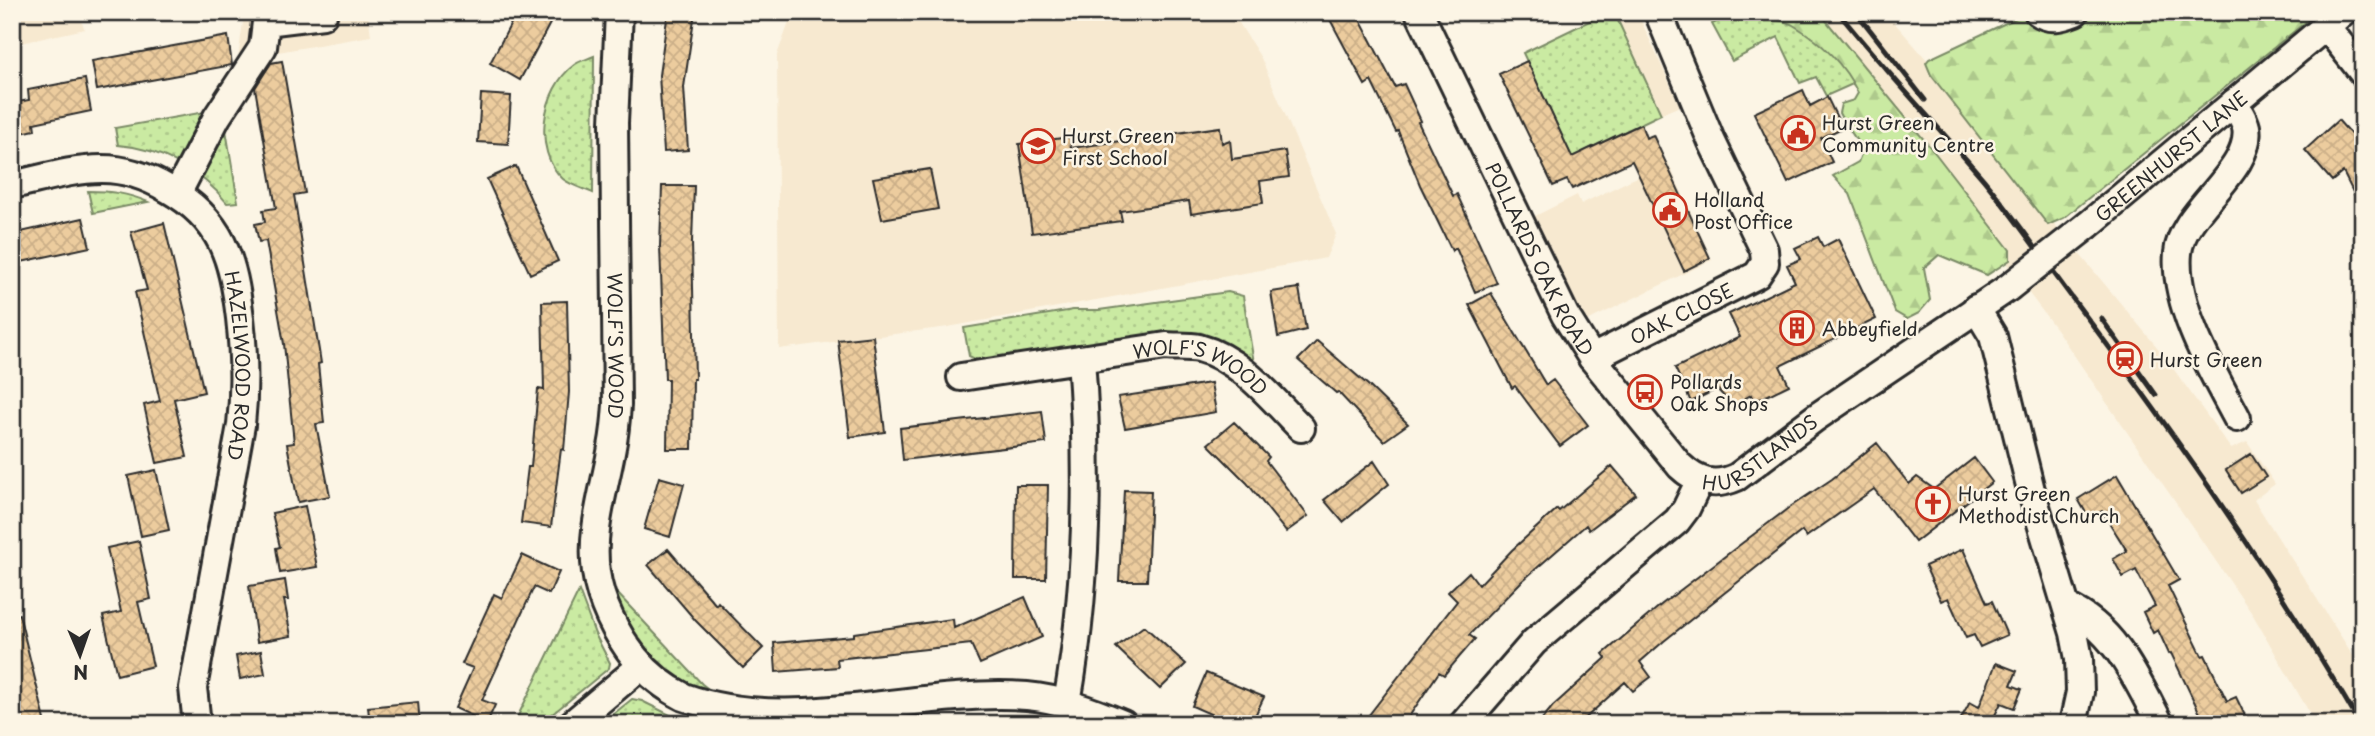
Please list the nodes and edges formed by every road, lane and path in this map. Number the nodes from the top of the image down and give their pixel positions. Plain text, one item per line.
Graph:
1 (620, 12) edge
2 (1419, 12) edge
3 (1658, 12) edge
4 (2038, 12) edge
5 (2075, 12) edge
6 (323, 15) dead end
7 (2334, 19) edge
8 (2363, 73) edge
9 (2234, 103) junction
10 (12, 185) edge
11 (177, 194) junction
12 (1994, 297) junction
13 (1592, 358) junction
14 (1081, 359) junction
15 (961, 377) dead end
16 (2237, 418) dead end
17 (1301, 429) dead end
18 (1700, 480) junction
19 (2067, 607) junction
20 (2115, 646) junction
21 (2079, 659) junction
22 (641, 666) junction
23 (1067, 703) junction
24 (197, 724) edge
25 (572, 724) edge
26 (1123, 724) edge
27 (1463, 724) edge
28 (2073, 724) edge
29 (2160, 724) edge

1 - 22 street, WOLF'S WOOD
2 - 13 street, POLLARDS OAK ROAD
3 - 13 street, OAK CLOSE
4 - 5 street
6 - 11 street
7 - 8 street
7 - 9 street, GREENHURST LANE
9 - 12 street, GREENHURST LANE, bridge
9 - 16 street
10 - 11 street, HAZELWOOD ROAD
11 - 24 street, HAZELWOOD ROAD
12 - 18 street, HURSTLANDS
12 - 19 street
13 - 18 street, POLLARDS OAK ROAD
14 - 15 street, WOLF'S WOOD
14 - 17 street, WOLF'S WOOD
14 - 23 street
18 - 27 street, HURSTLANDS
19 - 20 street
19 - 21 street
20 - 21 street
20 - 29 street
21 - 28 street
22 - 23 street, WOLF'S WOOD
22 - 25 street
23 - 26 street, WOLF'S WOOD

